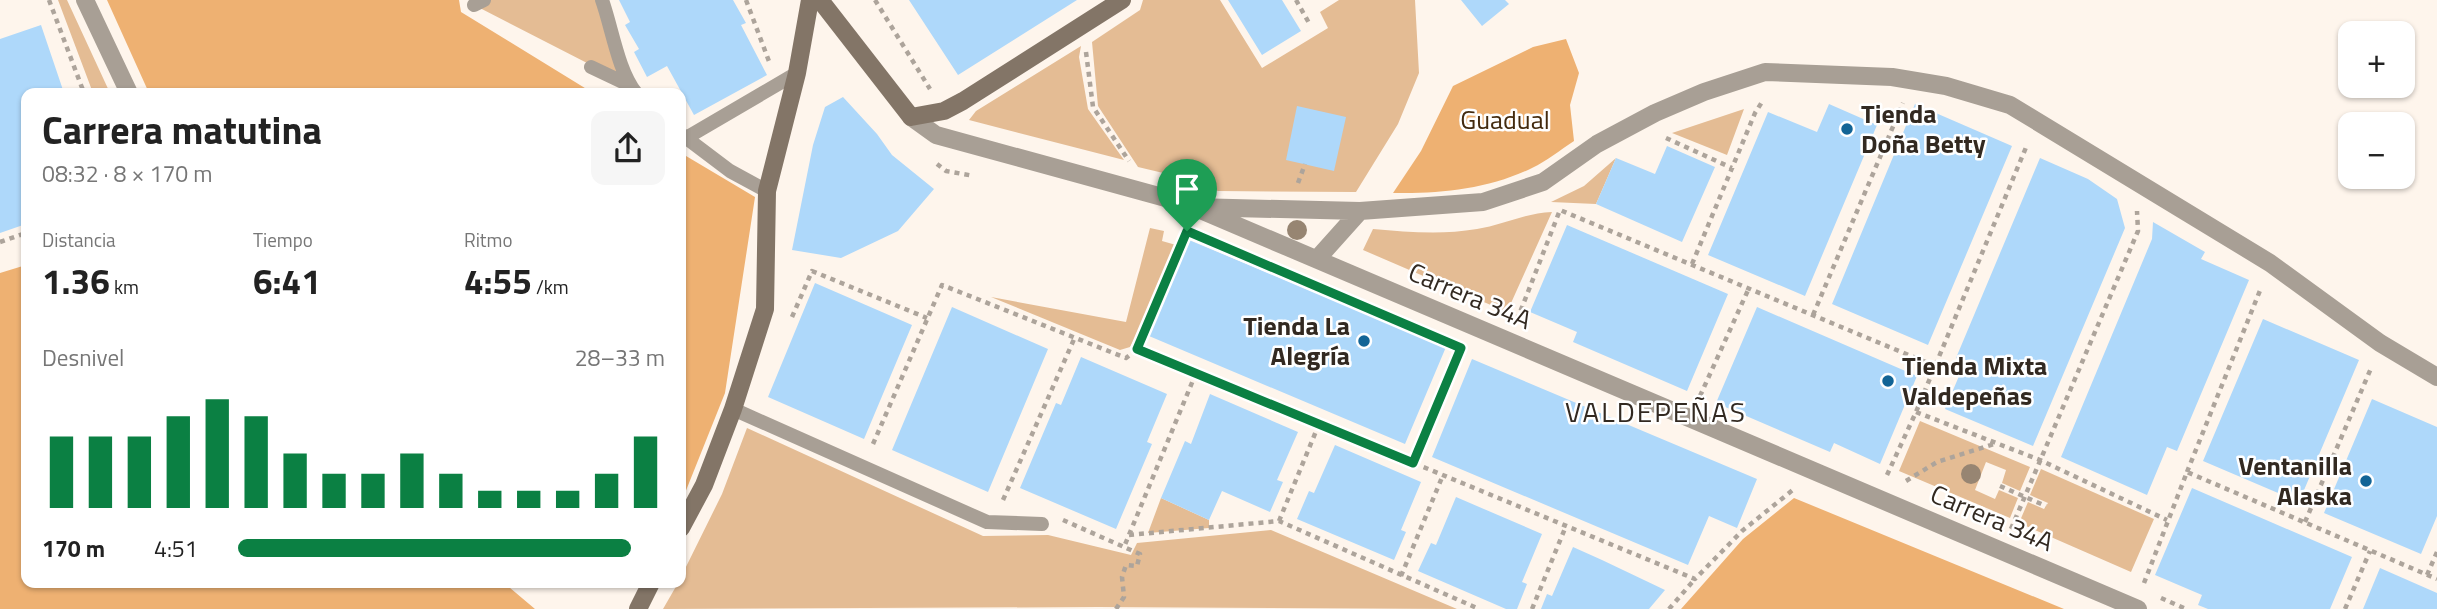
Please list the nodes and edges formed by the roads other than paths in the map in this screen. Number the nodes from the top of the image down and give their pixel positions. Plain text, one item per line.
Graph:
1 (85, 0) edge
2 (603, 0) edge
3 (810, 0) edge
4 (820, 0) edge
5 (1122, 0) edge
6 (591, 67) dead end
7 (797, 73) junction
8 (126, 88) edge
9 (630, 88) edge
10 (633, 88) edge
11 (911, 117) junction
12 (686, 134) edge
13 (686, 138) edge
14 (767, 191) junction
15 (1193, 207) junction
16 (1360, 211) junction
17 (1317, 260) junction
18 (2437, 377) edge
19 (733, 409) junction
20 (686, 519) edge
21 (1048, 519) road end
22 (645, 588) edge
23 (638, 609) edge
24 (2138, 609) edge

1 - 8 street
2 - 10 lane
3 - 7 street
4 - 11 street, Carrera 34A
5 - 11 street
6 - 9 lane
7 - 12 lane
7 - 14 street
11 - 15 street, Carrera 34A
13 - 14 lane
14 - 19 street
15 - 16 street
15 - 17 street, Carrera 34A
16 - 17 street
16 - 18 street
17 - 24 street, Carrera 34A
19 - 20 street
19 - 21 lane
22 - 23 street

